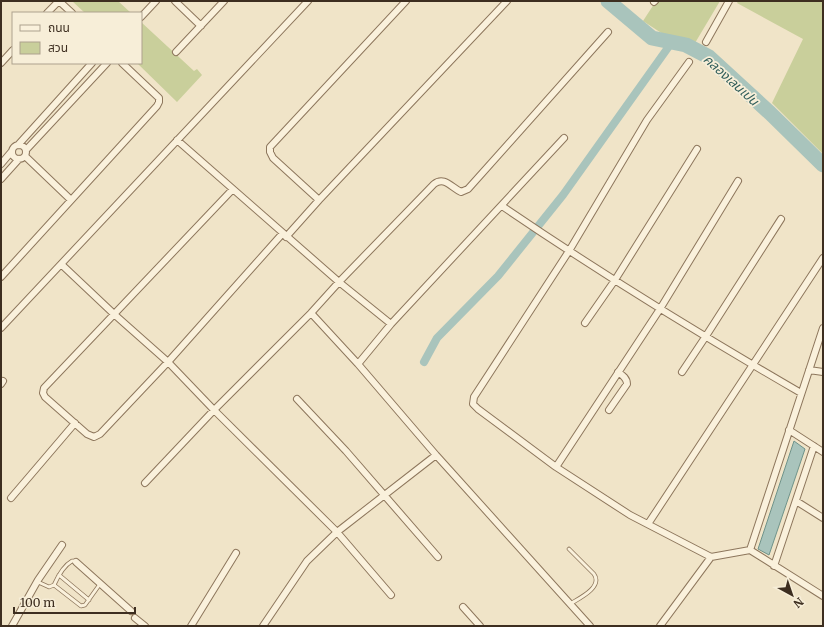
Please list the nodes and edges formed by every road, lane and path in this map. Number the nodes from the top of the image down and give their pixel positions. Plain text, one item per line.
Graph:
1 (59, 1) edge
2 (156, 1) edge
3 (175, 1) edge
4 (224, 1) edge
5 (308, 1) edge
6 (406, 1) edge
7 (507, 1) edge
8 (729, 1) edge
9 (49, 12) edge
10 (71, 12) edge
11 (142, 16) edge
12 (201, 26) junction
13 (608, 32) dead end
14 (706, 42) dead end
15 (12, 51) edge
16 (176, 52) dead end
17 (689, 62) dead end
18 (1, 63) edge
19 (91, 64) edge
20 (106, 64) edge
21 (123, 64) edge
22 (564, 138) dead end
23 (177, 140) junction
24 (18, 145) junction
25 (697, 149) dead end
26 (12, 151) junction
27 (24, 155) junction
28 (1, 164) edge
29 (1, 179) edge
30 (738, 181) dead end
31 (232, 190) junction
32 (71, 200) junction
33 (319, 200) junction
34 (502, 206) junction
35 (781, 219) dead end
36 (284, 235) junction
37 (569, 251) junction
38 (823, 258) edge
39 (61, 264) junction
40 (1, 277) edge
41 (615, 280) junction
42 (339, 282) junction
43 (660, 309) junction
44 (311, 313) junction
45 (115, 315) junction
46 (585, 323) dead end
47 (391, 324) junction
48 (1, 328) edge
49 (823, 328) edge
50 (706, 336) junction
51 (168, 362) junction
52 (358, 364) junction
53 (753, 366) junction
54 (809, 370) junction
55 (618, 372) junction
56 (682, 372) dead end
57 (823, 372) edge
58 (801, 393) junction
59 (297, 399) dead end
60 (214, 410) junction
61 (609, 410) dead end
62 (75, 423) junction
63 (789, 430) junction
64 (814, 446) junction
65 (823, 452) edge
66 (436, 455) junction
67 (556, 467) junction
68 (145, 483) dead end
69 (385, 495) junction
70 (11, 498) dead end
71 (796, 501) junction
72 (823, 518) edge
73 (648, 524) junction
74 (337, 532) junction
75 (62, 545) dead end
76 (570, 549) dead end
77 (750, 550) junction
78 (236, 553) dead end
79 (438, 557) dead end
80 (712, 557) junction
81 (76, 562) joint
82 (774, 566) junction
83 (59, 575) junction
84 (38, 582) junction
85 (100, 584) junction
86 (54, 585) junction
87 (391, 595) dead end
88 (823, 596) edge
89 (89, 600) junction
90 (570, 604) junction
91 (463, 606) dead end
92 (131, 611) dead end
93 (135, 618) dead end
94 (12, 626) edge
95 (145, 626) edge
96 (191, 626) edge
97 (263, 626) edge
98 (480, 626) edge
99 (590, 626) edge
100 (660, 626) edge

1 - 9 street
1 - 10 street
2 - 11 street
3 - 12 street
4 - 12 street
5 - 23 street
6 - 33 street
7 - 33 street
8 - 14 street
12 - 16 street
13 - 42 street
15 - 18 street
17 - 37 street
19 - 24 street
20 - 27 street
21 - 32 street
22 - 34 street
23 - 31 street
23 - 39 street
24 - 26 street
24 - 27 street
25 - 41 street
26 - 27 street
26 - 28 street
27 - 29 street
27 - 32 street
30 - 43 street
31 - 36 street
31 - 45 street
32 - 40 street
33 - 36 street
34 - 37 street
34 - 47 street
35 - 50 street
36 - 42 street
36 - 51 street
37 - 41 street
37 - 67 street
38 - 53 street
39 - 45 street
39 - 48 street
41 - 43 street
41 - 46 street
42 - 44 street
42 - 47 street
43 - 50 street
43 - 55 street
44 - 52 street
44 - 60 street
45 - 51 street
45 - 62 street
47 - 52 street
49 - 54 street
50 - 53 street
50 - 56 street
51 - 60 street
51 - 62 street
52 - 66 street
53 - 58 street
53 - 73 street
54 - 57 street
54 - 58 street
55 - 61 street
55 - 67 street
58 - 63 street
59 - 69 street
60 - 68 street
60 - 74 street
62 - 70 street
63 - 64 street
63 - 77 street
64 - 65 street
64 - 71 street
66 - 69 street
66 - 90 street
67 - 73 street
69 - 74 street
69 - 79 street
71 - 72 street
71 - 82 street
73 - 80 street
74 - 87 street
74 - 97 street
75 - 84 street
76 - 90 lane
77 - 80 street
77 - 82 street
78 - 96 street
80 - 100 street
81 - 83 lane
81 - 85 street
82 - 88 street
83 - 86 lane
83 - 89 lane
84 - 86 lane
84 - 94 street
85 - 89 lane
85 - 92 street
86 - 89 lane
90 - 99 street
91 - 98 street
93 - 95 street

